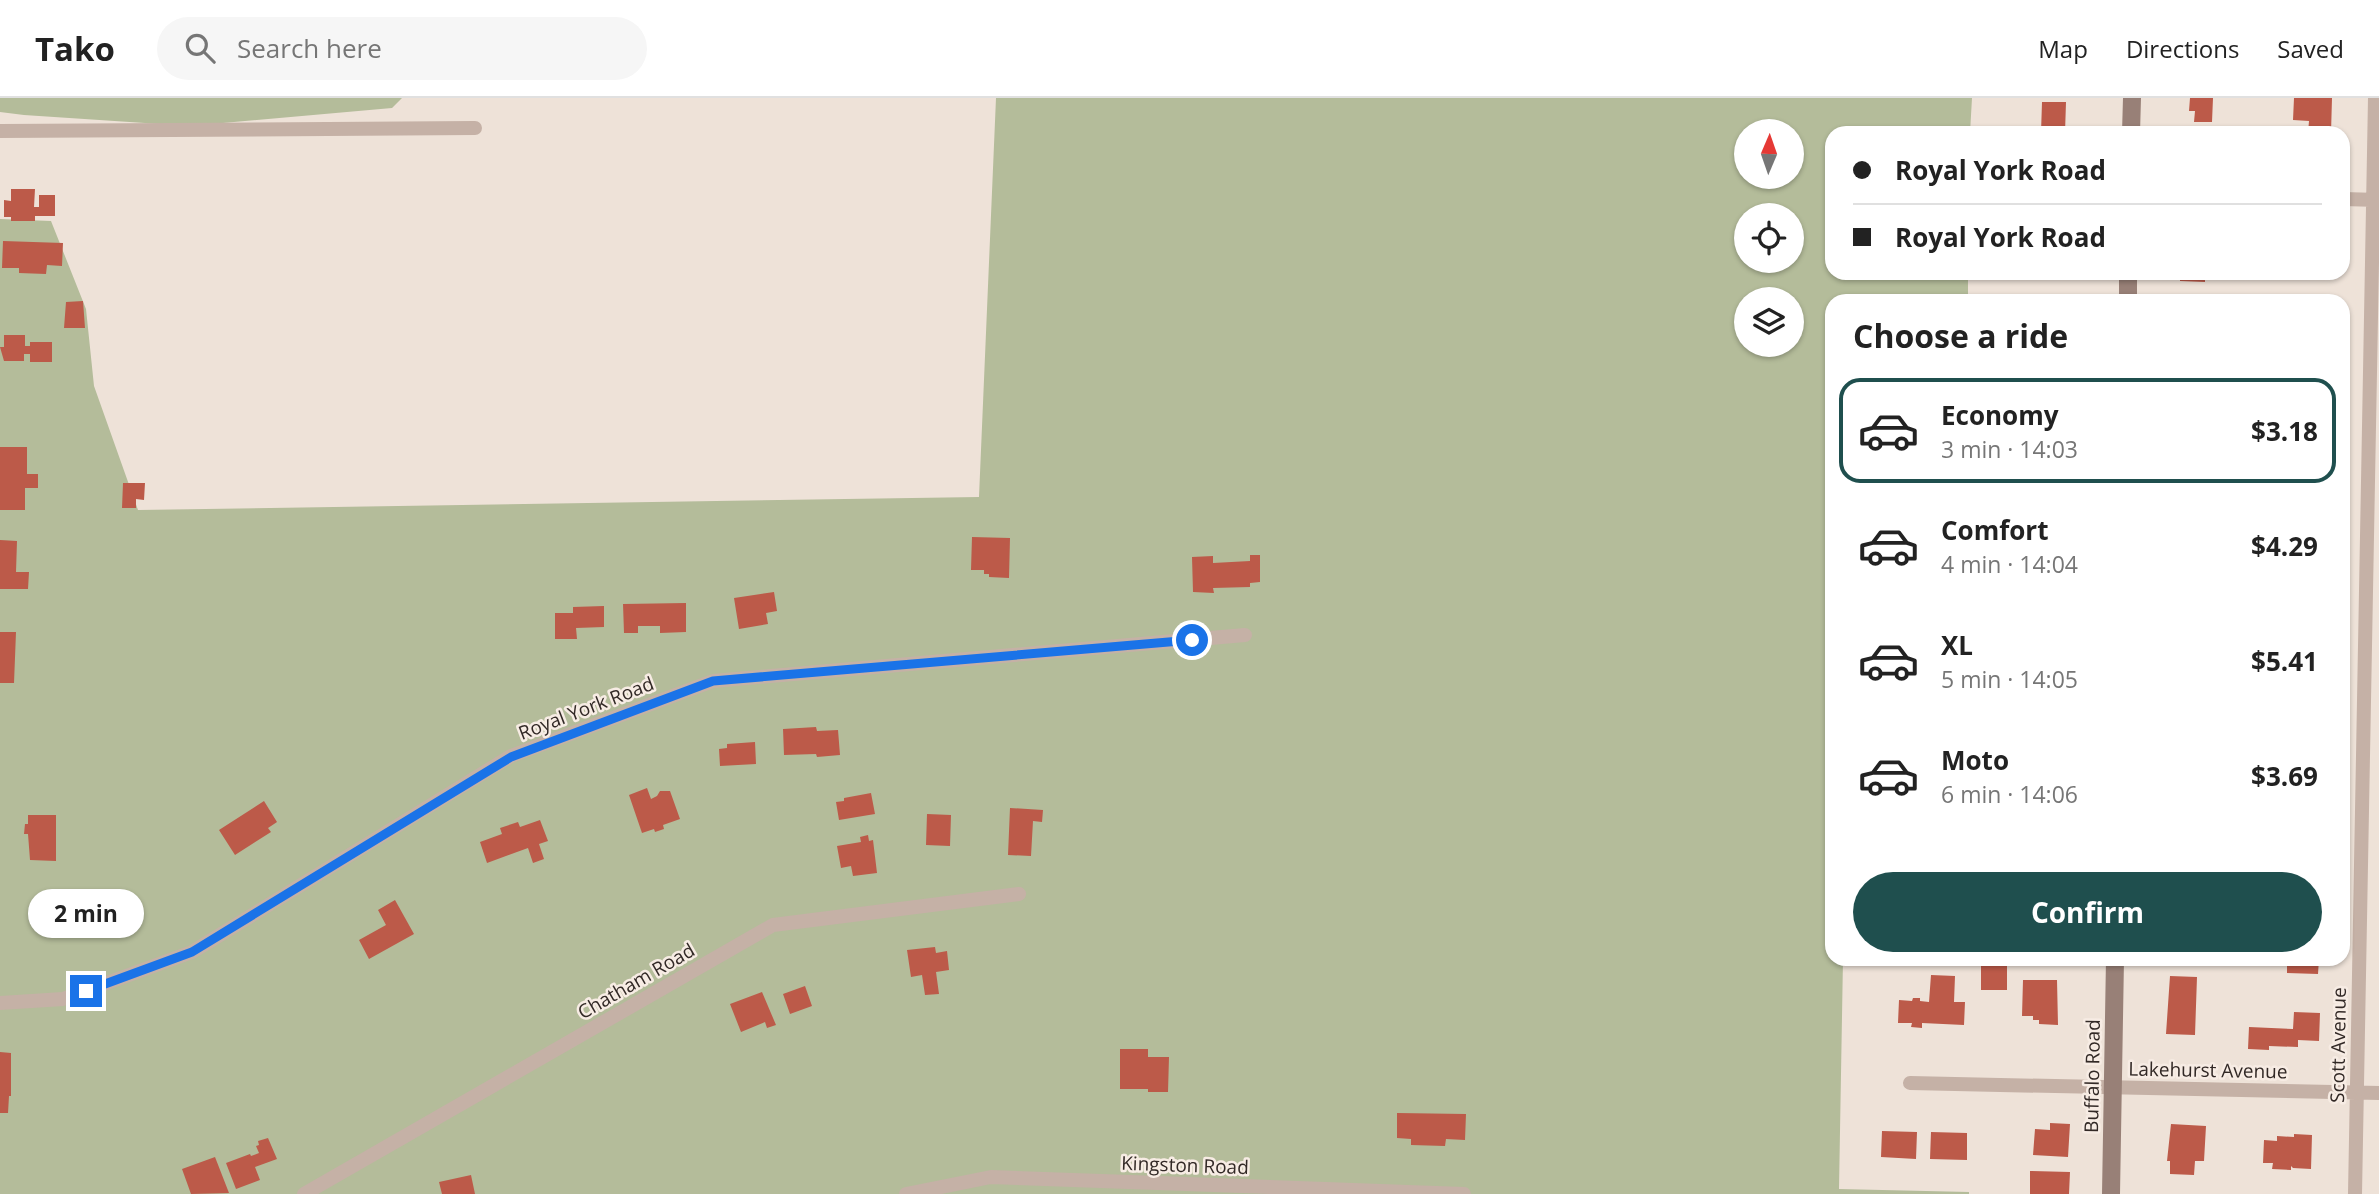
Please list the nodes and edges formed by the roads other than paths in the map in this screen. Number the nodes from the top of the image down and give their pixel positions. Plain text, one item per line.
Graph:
1 (2132, 98) edge
2 (2375, 98) edge
3 (2131, 126) edge
4 (475, 128) dead end
5 (0, 131) edge
6 (2350, 199) edge
7 (2376, 200) edge
8 (1245, 635) dead end
9 (1019, 894) dead end
10 (2115, 966) edge
11 (0, 1003) edge
12 (1910, 1083) dead end
13 (2113, 1087) junction
14 (2357, 1093) junction
15 (2379, 1093) edge
16 (304, 1194) edge
17 (906, 1194) edge
18 (1464, 1194) edge
19 (2111, 1194) edge
20 (2355, 1194) edge

1 - 3 street
2 - 7 street, Scott Avenue
4 - 5 street
6 - 7 street
7 - 14 street, Scott Avenue
8 - 11 street, Royal York Road
9 - 16 street, Chatham Road
10 - 13 street, Buffalo Road
12 - 13 street, Lakehurst Avenue
13 - 14 street, Lakehurst Avenue
13 - 19 street, Buffalo Road
14 - 15 street, Lakehurst Avenue
14 - 20 street, Scott Avenue
17 - 18 street, Kingston Road

